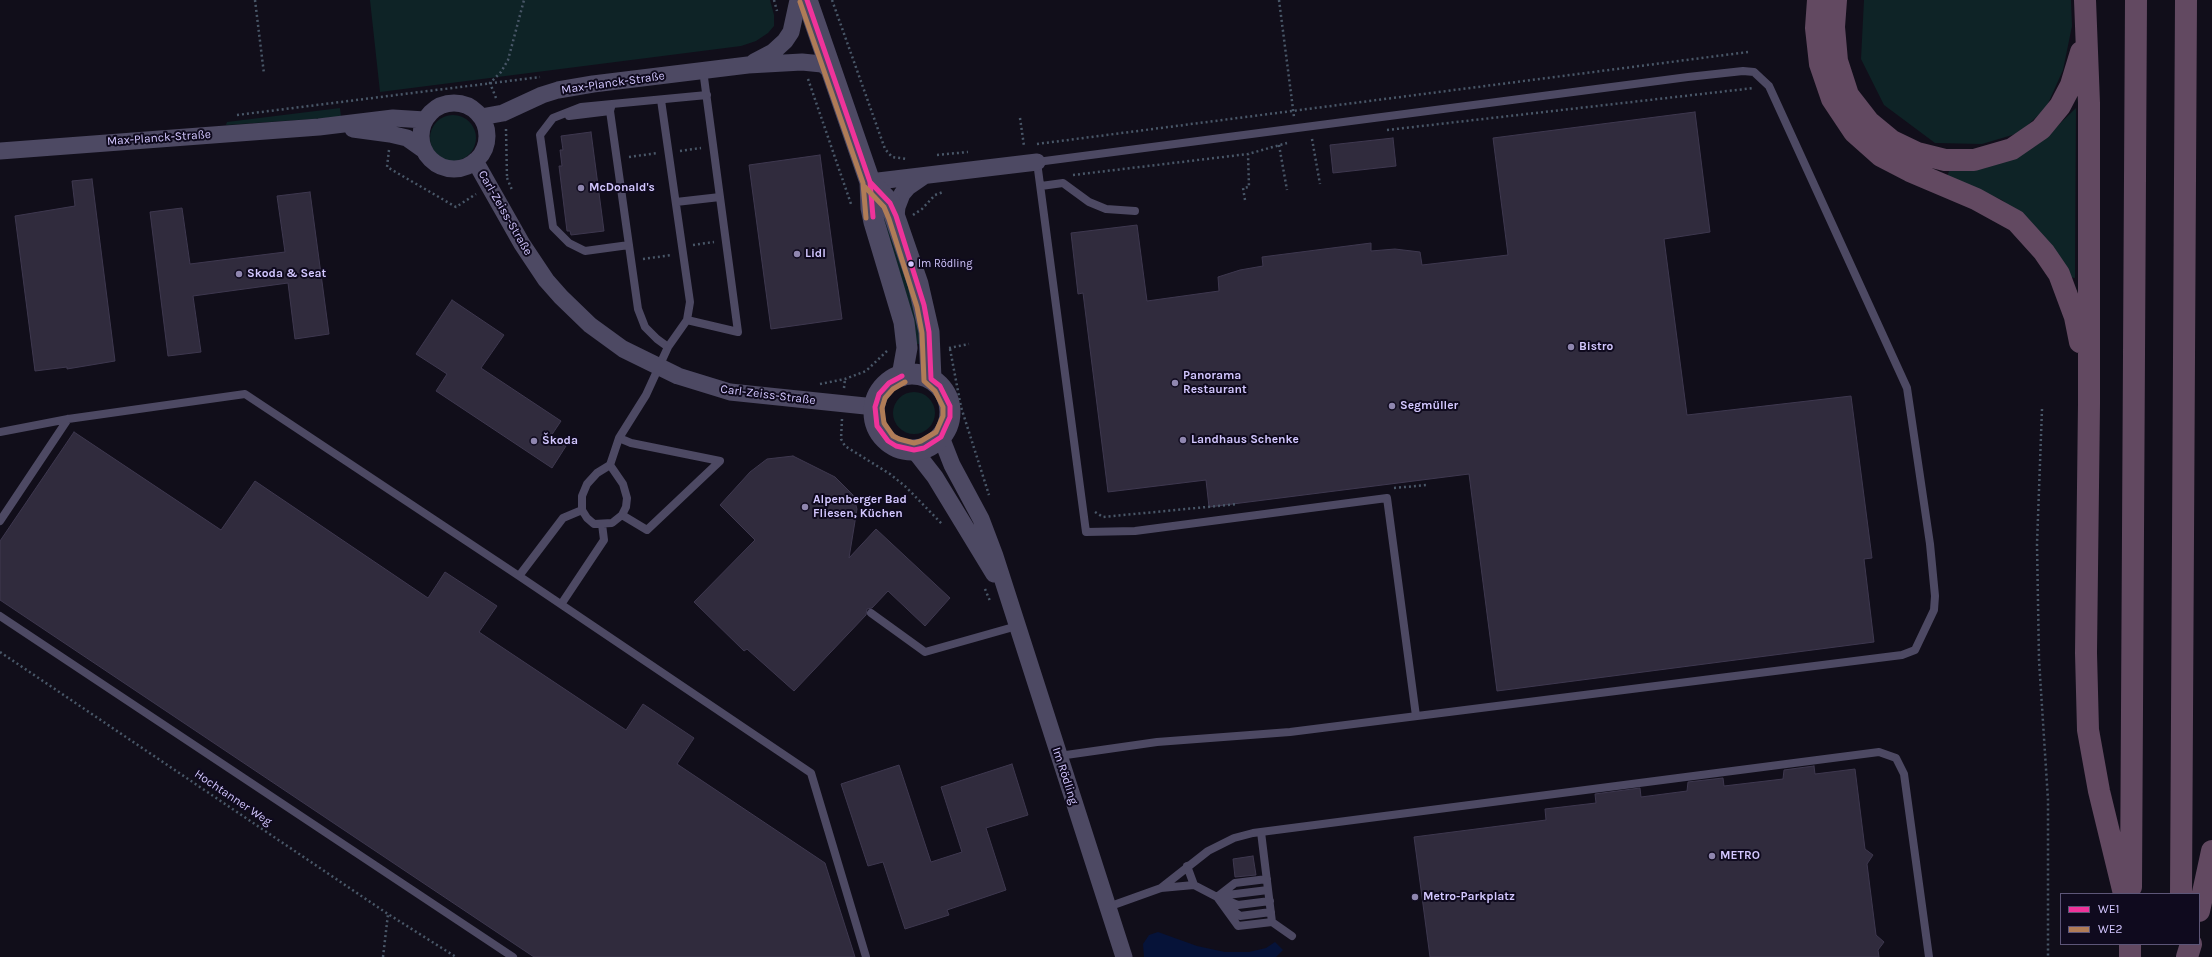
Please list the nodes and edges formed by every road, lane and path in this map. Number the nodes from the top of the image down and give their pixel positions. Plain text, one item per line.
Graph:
1 (255, 0) edge
2 (524, 0) edge
3 (798, 0) edge
4 (807, 0) edge
5 (832, 0) edge
6 (1279, 0) edge
7 (1818, 0) edge
8 (1836, 0) edge
9 (2085, 0) edge
10 (2136, 0) edge
11 (2186, 0) edge
12 (2087, 24) junction
13 (1748, 52) dead end
14 (802, 62) junction
15 (748, 65) junction
16 (704, 70) junction
17 (832, 71) junction
18 (264, 74) dead end
19 (544, 76) dead end
20 (1764, 79) junction
21 (490, 83) junction
22 (398, 94) junction
23 (707, 95) junction
24 (661, 100) junction
25 (611, 107) junction
26 (1293, 111) junction
27 (503, 113) junction
28 (230, 116) dead end
29 (481, 117) junction
30 (1020, 118) dead end
31 (425, 120) junction
32 (392, 126) junction
33 (1295, 127) junction
34 (1383, 131) dead end
35 (1320, 138) dead end
36 (1312, 139) junction
37 (1297, 141) junction
38 (1279, 145) junction
39 (1024, 146) junction
40 (1017, 147) dead end
41 (424, 150) junction
42 (0, 151) edge
43 (972, 152) dead end
44 (1248, 154) junction
45 (934, 156) dead end
46 (911, 159) dead end
47 (475, 161) junction
48 (1037, 162) junction
49 (926, 175) junction
50 (870, 182) junction
51 (1064, 183) junction
52 (1320, 184) dead end
53 (1041, 186) junction
54 (488, 187) junction
55 (1287, 190) dead end
56 (949, 191) dead end
57 (720, 197) junction
58 (1245, 200) dead end
59 (676, 202) junction
60 (852, 208) dead end
61 (1134, 211) dead end
62 (901, 216) junction
63 (726, 240) junction
64 (629, 245) junction
65 (683, 250) junction
66 (631, 261) junction
67 (687, 320) junction
68 (969, 344) dead end
69 (668, 347) junction
70 (889, 348) dead end
71 (658, 368) junction
72 (902, 376) junction
73 (931, 379) junction
74 (818, 384) dead end
75 (2089, 404) junction
76 (875, 407) junction
77 (2042, 409) dead end
78 (68, 419) junction
79 (0, 432) edge
80 (941, 437) junction
81 (619, 438) junction
82 (841, 439) dead end
83 (914, 450) junction
84 (610, 465) junction
85 (1427, 485) dead end
86 (1388, 489) dead end
87 (990, 500) dead end
88 (1245, 503) dead end
89 (1092, 508) dead end
90 (582, 510) junction
91 (622, 515) junction
92 (0, 521) edge
93 (602, 524) junction
94 (948, 530) dead end
95 (519, 576) junction
96 (983, 583) dead end
97 (1006, 595) junction
98 (562, 603) junction
99 (991, 603) dead end
100 (871, 614) dead end
101 (0, 616) edge
102 (1017, 626) junction
103 (0, 652) edge
104 (1416, 716) junction
105 (1058, 756) junction
106 (1261, 832) junction
107 (2212, 851) edge
108 (1187, 866) junction
109 (1267, 879) junction
110 (1194, 885) junction
111 (1161, 888) junction
112 (1268, 890) junction
113 (2124, 893) edge
114 (2131, 893) edge
115 (2181, 893) edge
116 (1217, 897) junction
117 (1270, 901) junction
118 (2200, 906) edge
119 (1108, 907) junction
120 (1271, 912) junction
121 (388, 914) junction
122 (1272, 922) junction
123 (1292, 936) dead end
124 (2130, 945) edge
125 (2180, 945) edge
126 (2190, 945) edge
127 (384, 957) edge
128 (456, 957) edge
129 (513, 957) edge
130 (866, 957) edge
131 (1124, 957) edge
132 (1929, 957) edge
133 (2048, 957) edge
134 (2130, 957) edge
135 (2180, 957) edge
136 (2187, 957) edge

1 - 18 path
2 - 21 path
3 - 15 street, Max-Planck-Straße
4 - 17 street
5 - 46 path
6 - 26 path
7 - 75 highway
8 - 12 highway
9 - 12 highway
10 - 114 highway
11 - 115 highway
12 - 75 highway
13 - 26 path
14 - 15 street, Max-Planck-Straße
14 - 17 street, Max-Planck-Straße
14 - 60 path
15 - 16 street, Max-Planck-Straße
16 - 23 lane
16 - 27 street, Max-Planck-Straße
17 - 50 street
19 - 21 path
20 - 33 lane
20 - 34 path
20 - 104 lane
21 - 22 path
21 - 27 path
22 - 28 path
22 - 32 path
23 - 24 lane
23 - 57 lane
24 - 25 lane
24 - 59 lane
25 - 64 lane
25 - 64 lane
26 - 33 path
26 - 39 path
27 - 29 street, Max-Planck-Straße
27 - 54 path
29 - 31 street
29 - 47 street
30 - 39 path
31 - 32 street, Max-Planck-Straße
31 - 41 street
32 - 41 street, Max-Planck-Straße
32 - 42 street, Max-Planck-Straße
32 - 54 path
33 - 37 path
33 - 48 lane
35 - 36 path
36 - 37 path
36 - 52 path
37 - 38 path
38 - 44 path
38 - 55 path
39 - 40 path
41 - 47 street
43 - 45 path
44 - 51 path
44 - 58 path
47 - 54 street, Carl-Zeiss-Straße
48 - 49 street
48 - 53 lane
49 - 50 street
49 - 62 street
50 - 62 street
50 - 72 street
51 - 53 lane
51 - 61 lane
53 - 104 lane
54 - 71 street, Carl-Zeiss-Straße
56 - 62 path
57 - 59 lane
57 - 63 lane
59 - 65 lane
62 - 73 street
63 - 65 path
63 - 67 lane
64 - 66 lane
65 - 66 path
65 - 67 lane
66 - 69 lane
67 - 69 lane
68 - 87 path
69 - 71 lane
70 - 74 path
71 - 76 street, Carl-Zeiss-Straße
71 - 81 lane
72 - 73 street
72 - 76 street
73 - 80 street
75 - 113 highway
76 - 83 street
77 - 133 path
78 - 79 lane
78 - 92 lane
78 - 95 lane
80 - 83 street
80 - 97 street, Im Rödling
81 - 84 lane
81 - 91 lane
82 - 94 path
83 - 97 street, Im Rödling
84 - 90 lane
84 - 91 lane
85 - 86 path
88 - 89 path
90 - 93 lane
90 - 95 lane
91 - 93 lane
93 - 98 lane
95 - 98 lane
96 - 99 path
97 - 102 street, Im Rödling
98 - 130 lane
100 - 102 lane
101 - 129 lane
102 - 105 street, Im Rödling
103 - 121 path, Hochtanner Weg
104 - 105 lane
105 - 119 street, Im Rödling
106 - 108 lane
106 - 109 lane
106 - 132 lane
107 - 118 highway
108 - 110 lane
108 - 111 lane
109 - 112 lane
109 - 116 lane
110 - 111 lane
110 - 116 lane
111 - 119 lane
112 - 116 lane
112 - 117 lane
116 - 117 lane
116 - 120 lane
116 - 122 lane
117 - 120 lane
119 - 131 street, Im Rödling
120 - 122 lane
121 - 127 path
121 - 128 path, Hochtanner Weg
122 - 123 lane
124 - 134 highway
125 - 135 highway
126 - 136 highway

